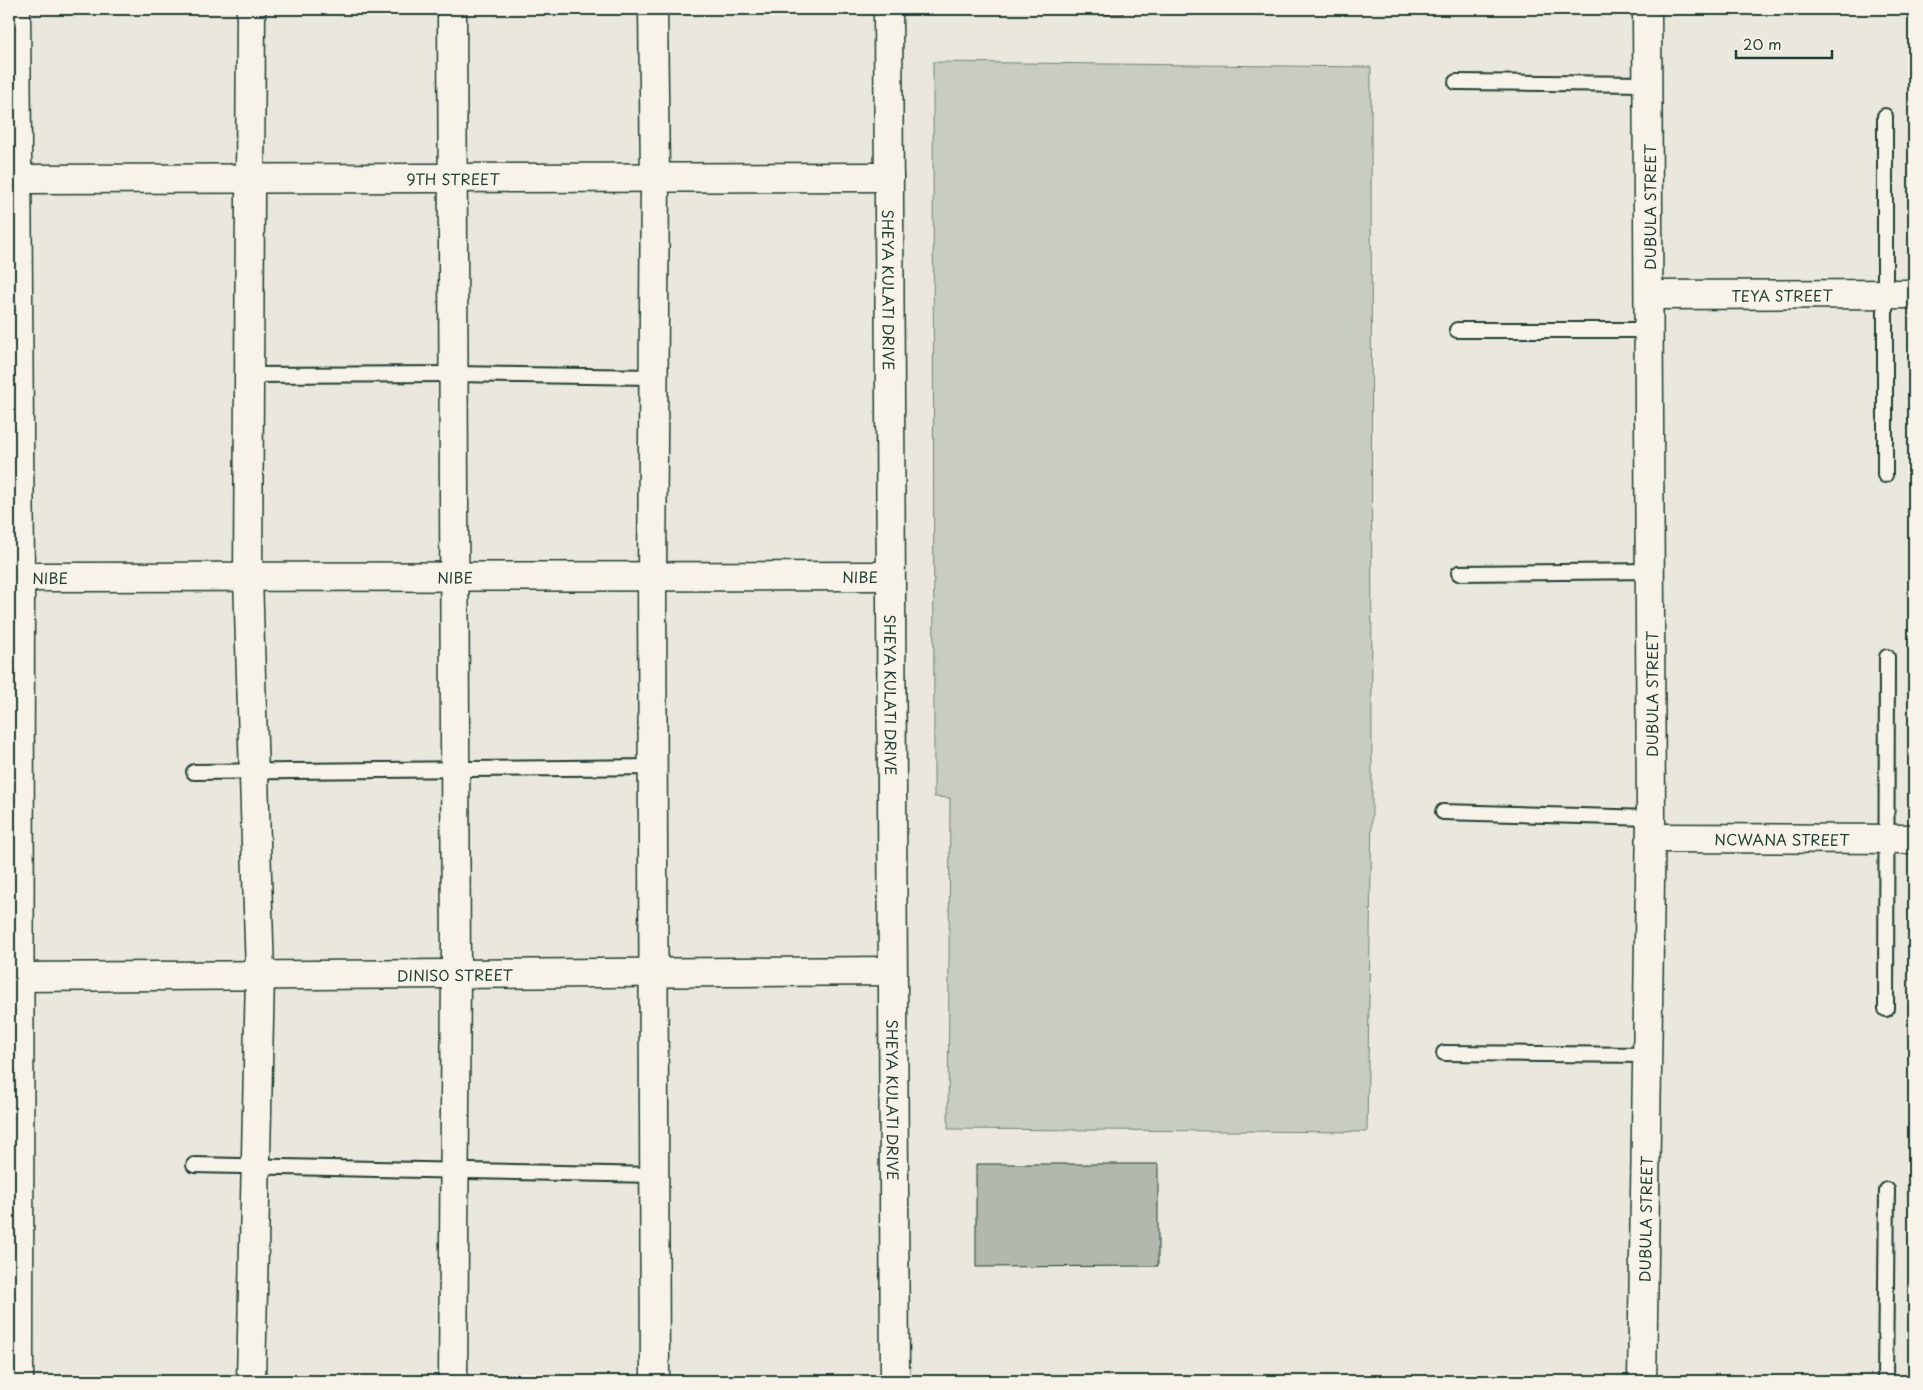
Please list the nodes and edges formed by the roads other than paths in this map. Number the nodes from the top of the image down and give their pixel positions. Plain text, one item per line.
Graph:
1 (16, 9) edge
2 (250, 9) edge
3 (452, 9) edge
4 (652, 9) edge
5 (888, 9) edge
6 (1647, 9) edge
7 (1456, 82) dead end
8 (1648, 84) junction
9 (1885, 116) dead end
10 (13, 149) edge
11 (889, 177) junction
12 (17, 178) junction
13 (251, 178) junction
14 (452, 178) junction
15 (654, 178) junction
16 (1887, 294) junction
17 (1914, 294) edge
18 (1650, 295) junction
19 (1457, 330) dead end
20 (1650, 330) junction
21 (453, 374) junction
22 (250, 375) junction
23 (653, 377) junction
24 (14, 381) edge
25 (1885, 474) dead end
26 (1650, 571) junction
27 (1459, 573) dead end
28 (652, 576) junction
29 (890, 576) junction
30 (20, 577) junction
31 (248, 577) junction
32 (454, 577) junction
33 (14, 624) edge
34 (1887, 657) dead end
35 (653, 767) junction
36 (455, 770) junction
37 (194, 772) dead end
38 (253, 772) junction
39 (1443, 812) dead end
40 (1651, 828) junction
41 (1885, 839) junction
42 (1914, 839) edge
43 (14, 923) edge
44 (892, 971) junction
45 (655, 973) junction
46 (456, 974) junction
47 (260, 975) junction
48 (20, 977) junction
49 (1886, 1009) dead end
50 (1444, 1053) dead end
51 (1648, 1055) junction
52 (14, 1139) edge
53 (194, 1165) dead end
54 (256, 1166) junction
55 (455, 1170) junction
56 (655, 1175) junction
57 (1887, 1190) dead end
58 (19, 1381) edge
59 (251, 1381) edge
60 (453, 1381) edge
61 (655, 1381) edge
62 (895, 1381) edge
63 (1642, 1381) edge
64 (1885, 1381) edge

1 - 10 street
2 - 13 street
3 - 14 street
4 - 15 street
5 - 11 street, SHEYA KULATI DRIVE
6 - 8 street, DUBULA STREET
7 - 8 lane
8 - 18 street, DUBULA STREET
9 - 16 lane
10 - 12 street
11 - 15 street, 9TH STREET
11 - 29 street, SHEYA KULATI DRIVE
12 - 13 street, 9TH STREET
12 - 24 street
13 - 14 street, 9TH STREET
13 - 22 street
14 - 15 street, 9TH STREET
14 - 21 street
15 - 23 street
16 - 17 street, TEYA STREET
16 - 18 street, TEYA STREET
16 - 25 lane
18 - 20 street, DUBULA STREET
19 - 20 lane
20 - 26 street, DUBULA STREET
21 - 22 lane
21 - 23 lane
21 - 32 street
22 - 31 street
23 - 28 street
24 - 30 street
26 - 27 lane
26 - 40 street, DUBULA STREET
28 - 29 street, NIBE
28 - 32 street, NIBE
28 - 35 street
29 - 44 street, SHEYA KULATI DRIVE
30 - 31 street, NIBE
30 - 33 street
31 - 32 street, NIBE
31 - 38 street
32 - 36 street
33 - 43 street
34 - 41 lane
35 - 36 lane
35 - 45 street
36 - 38 lane
36 - 46 street
37 - 38 lane
38 - 47 street
39 - 40 lane
40 - 41 street, NCWANA STREET
40 - 51 street, DUBULA STREET
41 - 42 street, NCWANA STREET
41 - 49 lane
43 - 48 street
44 - 45 street, DINISO STREET
44 - 62 street, SHEYA KULATI DRIVE
45 - 46 street, DINISO STREET
45 - 56 street
46 - 47 street, DINISO STREET
46 - 55 street
47 - 48 street, DINISO STREET
47 - 54 street
48 - 52 street
50 - 51 lane
51 - 63 street, DUBULA STREET
52 - 58 street
53 - 54 lane
54 - 55 lane
54 - 59 street
55 - 56 lane
55 - 60 street
56 - 61 street
57 - 64 lane

